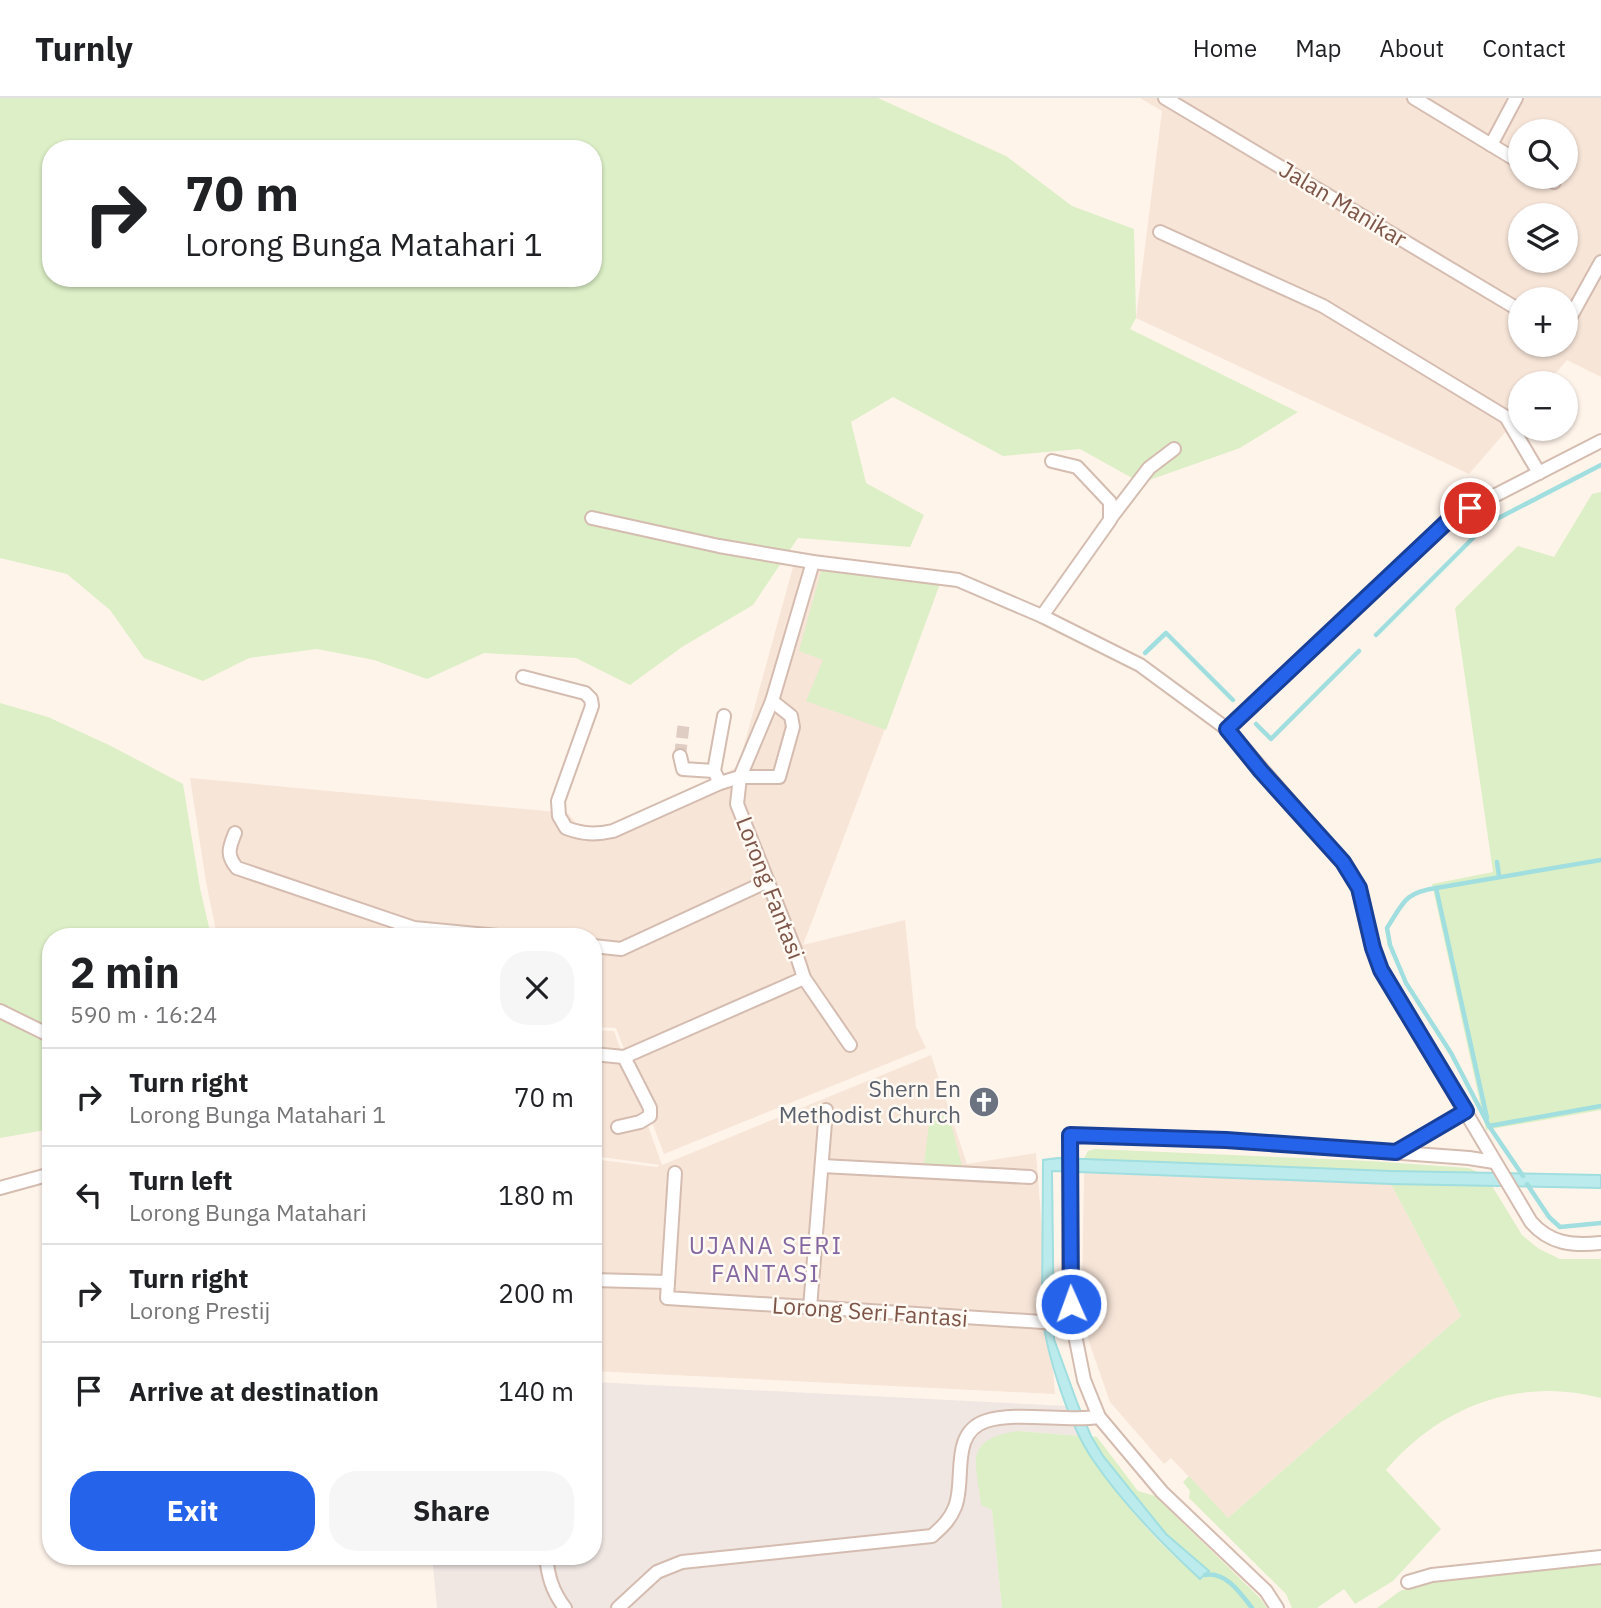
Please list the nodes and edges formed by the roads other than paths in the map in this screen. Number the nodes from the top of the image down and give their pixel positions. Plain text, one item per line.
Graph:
1 (1165, 98) edge
2 (1414, 98) edge
3 (1516, 98) edge
4 (1491, 145) junction
5 (1508, 155) edge
6 (1160, 232) dead end
7 (1601, 262) edge
8 (1508, 303) edge
9 (1578, 303) edge
10 (1601, 441) edge
11 (1174, 449) dead end
12 (1052, 461) dead end
13 (1539, 473) junction
14 (592, 518) dead end
15 (1110, 520) junction
16 (813, 562) junction
17 (1042, 616) junction
18 (523, 677) dead end
19 (772, 701) junction
20 (724, 716) dead end
21 (1227, 729) junction
22 (680, 756) dead end
23 (717, 777) junction
24 (740, 777) junction
25 (235, 833) dead end
26 (768, 881) junction
27 (414, 928) edge
28 (602, 947) edge
29 (804, 978) junction
30 (0, 1010) edge
31 (42, 1031) edge
32 (850, 1045) dead end
33 (602, 1055) edge
34 (624, 1056) junction
35 (826, 1110) dead end
36 (1466, 1111) junction
37 (618, 1127) dead end
38 (1396, 1152) junction
39 (1494, 1162) junction
40 (822, 1166) junction
41 (675, 1173) dead end
42 (42, 1176) edge
43 (1030, 1177) dead end
44 (0, 1188) edge
45 (1601, 1243) edge
46 (602, 1280) edge
47 (668, 1282) junction
48 (810, 1308) junction
49 (1073, 1324) junction
50 (1093, 1418) junction
51 (1601, 1557) edge
52 (547, 1565) edge
53 (1408, 1582) dead end
54 (565, 1608) edge
55 (618, 1608) edge
56 (1277, 1608) edge

1 - 8 street, Jalan Manikar
2 - 4 street
3 - 4 street
4 - 5 street
6 - 13 street
7 - 9 street
10 - 13 street
11 - 15 street
12 - 15 street
13 - 21 street
14 - 16 street
15 - 17 street
16 - 17 street
16 - 19 street, Lorong Fantasi
17 - 21 street
18 - 23 street
19 - 24 street, Lorong Fantasi
19 - 24 street
20 - 23 street
21 - 36 street
22 - 23 street
23 - 24 street
24 - 26 street, Lorong Fantasi
25 - 27 street
26 - 28 street
26 - 29 street, Lorong Fantasi
29 - 32 street, Lorong Fantasi
29 - 34 street
30 - 31 street
33 - 34 street
34 - 37 street
35 - 40 street
36 - 38 street
36 - 39 street
38 - 39 street
38 - 49 street
39 - 45 street
40 - 43 street
40 - 48 street
41 - 47 street
42 - 44 street
46 - 47 street
47 - 48 street, Lorong Seri Fantasi
48 - 49 street, Lorong Seri Fantasi
49 - 50 street
50 - 55 street
50 - 56 street
51 - 53 street
52 - 54 street

